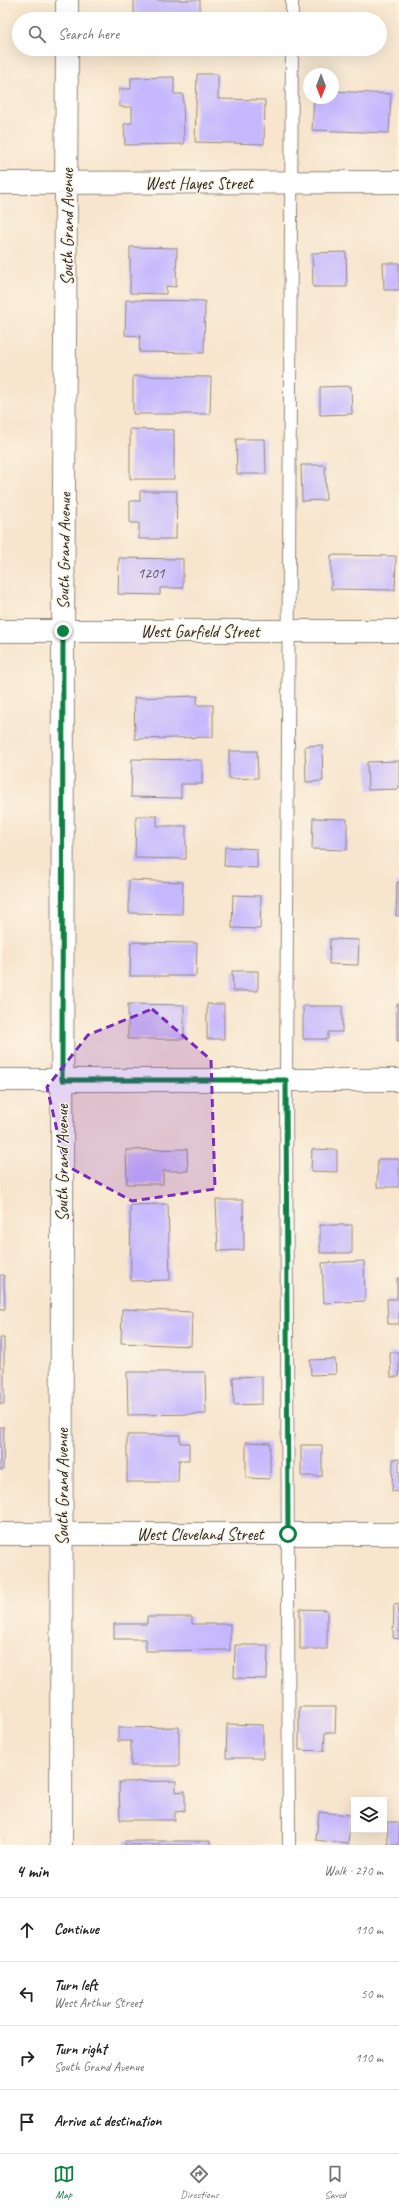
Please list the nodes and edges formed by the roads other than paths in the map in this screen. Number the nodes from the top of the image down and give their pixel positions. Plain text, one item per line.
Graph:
1 (67, 0) edge
2 (292, 0) edge
3 (67, 12) edge
4 (292, 12) edge
5 (67, 56) edge
6 (292, 56) edge
7 (291, 182) junction
8 (399, 182) edge
9 (0, 184) edge
10 (68, 184) junction
11 (0, 631) edge
12 (63, 631) junction
13 (288, 631) junction
14 (399, 631) edge
15 (0, 1080) edge
16 (62, 1080) junction
17 (286, 1080) junction
18 (399, 1080) edge
19 (0, 1534) edge
20 (62, 1534) junction
21 (288, 1534) junction
22 (399, 1534) edge
23 (61, 1845) edge
24 (289, 1845) edge

1 - 3 street
2 - 4 lane
5 - 10 street, South Grand Avenue
6 - 7 lane
7 - 8 street, West Hayes Street
7 - 10 street, West Hayes Street
7 - 13 lane
9 - 10 street, West Hayes Street
10 - 12 street, South Grand Avenue
11 - 12 street, West Garfield Street
12 - 13 street, West Garfield Street
12 - 16 street, South Grand Avenue
13 - 14 street, West Garfield Street
13 - 17 lane
15 - 16 street
16 - 17 street
16 - 20 street, South Grand Avenue
17 - 18 street
17 - 21 lane
19 - 20 street, West Cleveland Street
20 - 21 street, West Cleveland Street
20 - 23 street, South Grand Avenue
21 - 22 street, West Cleveland Street
21 - 24 lane

